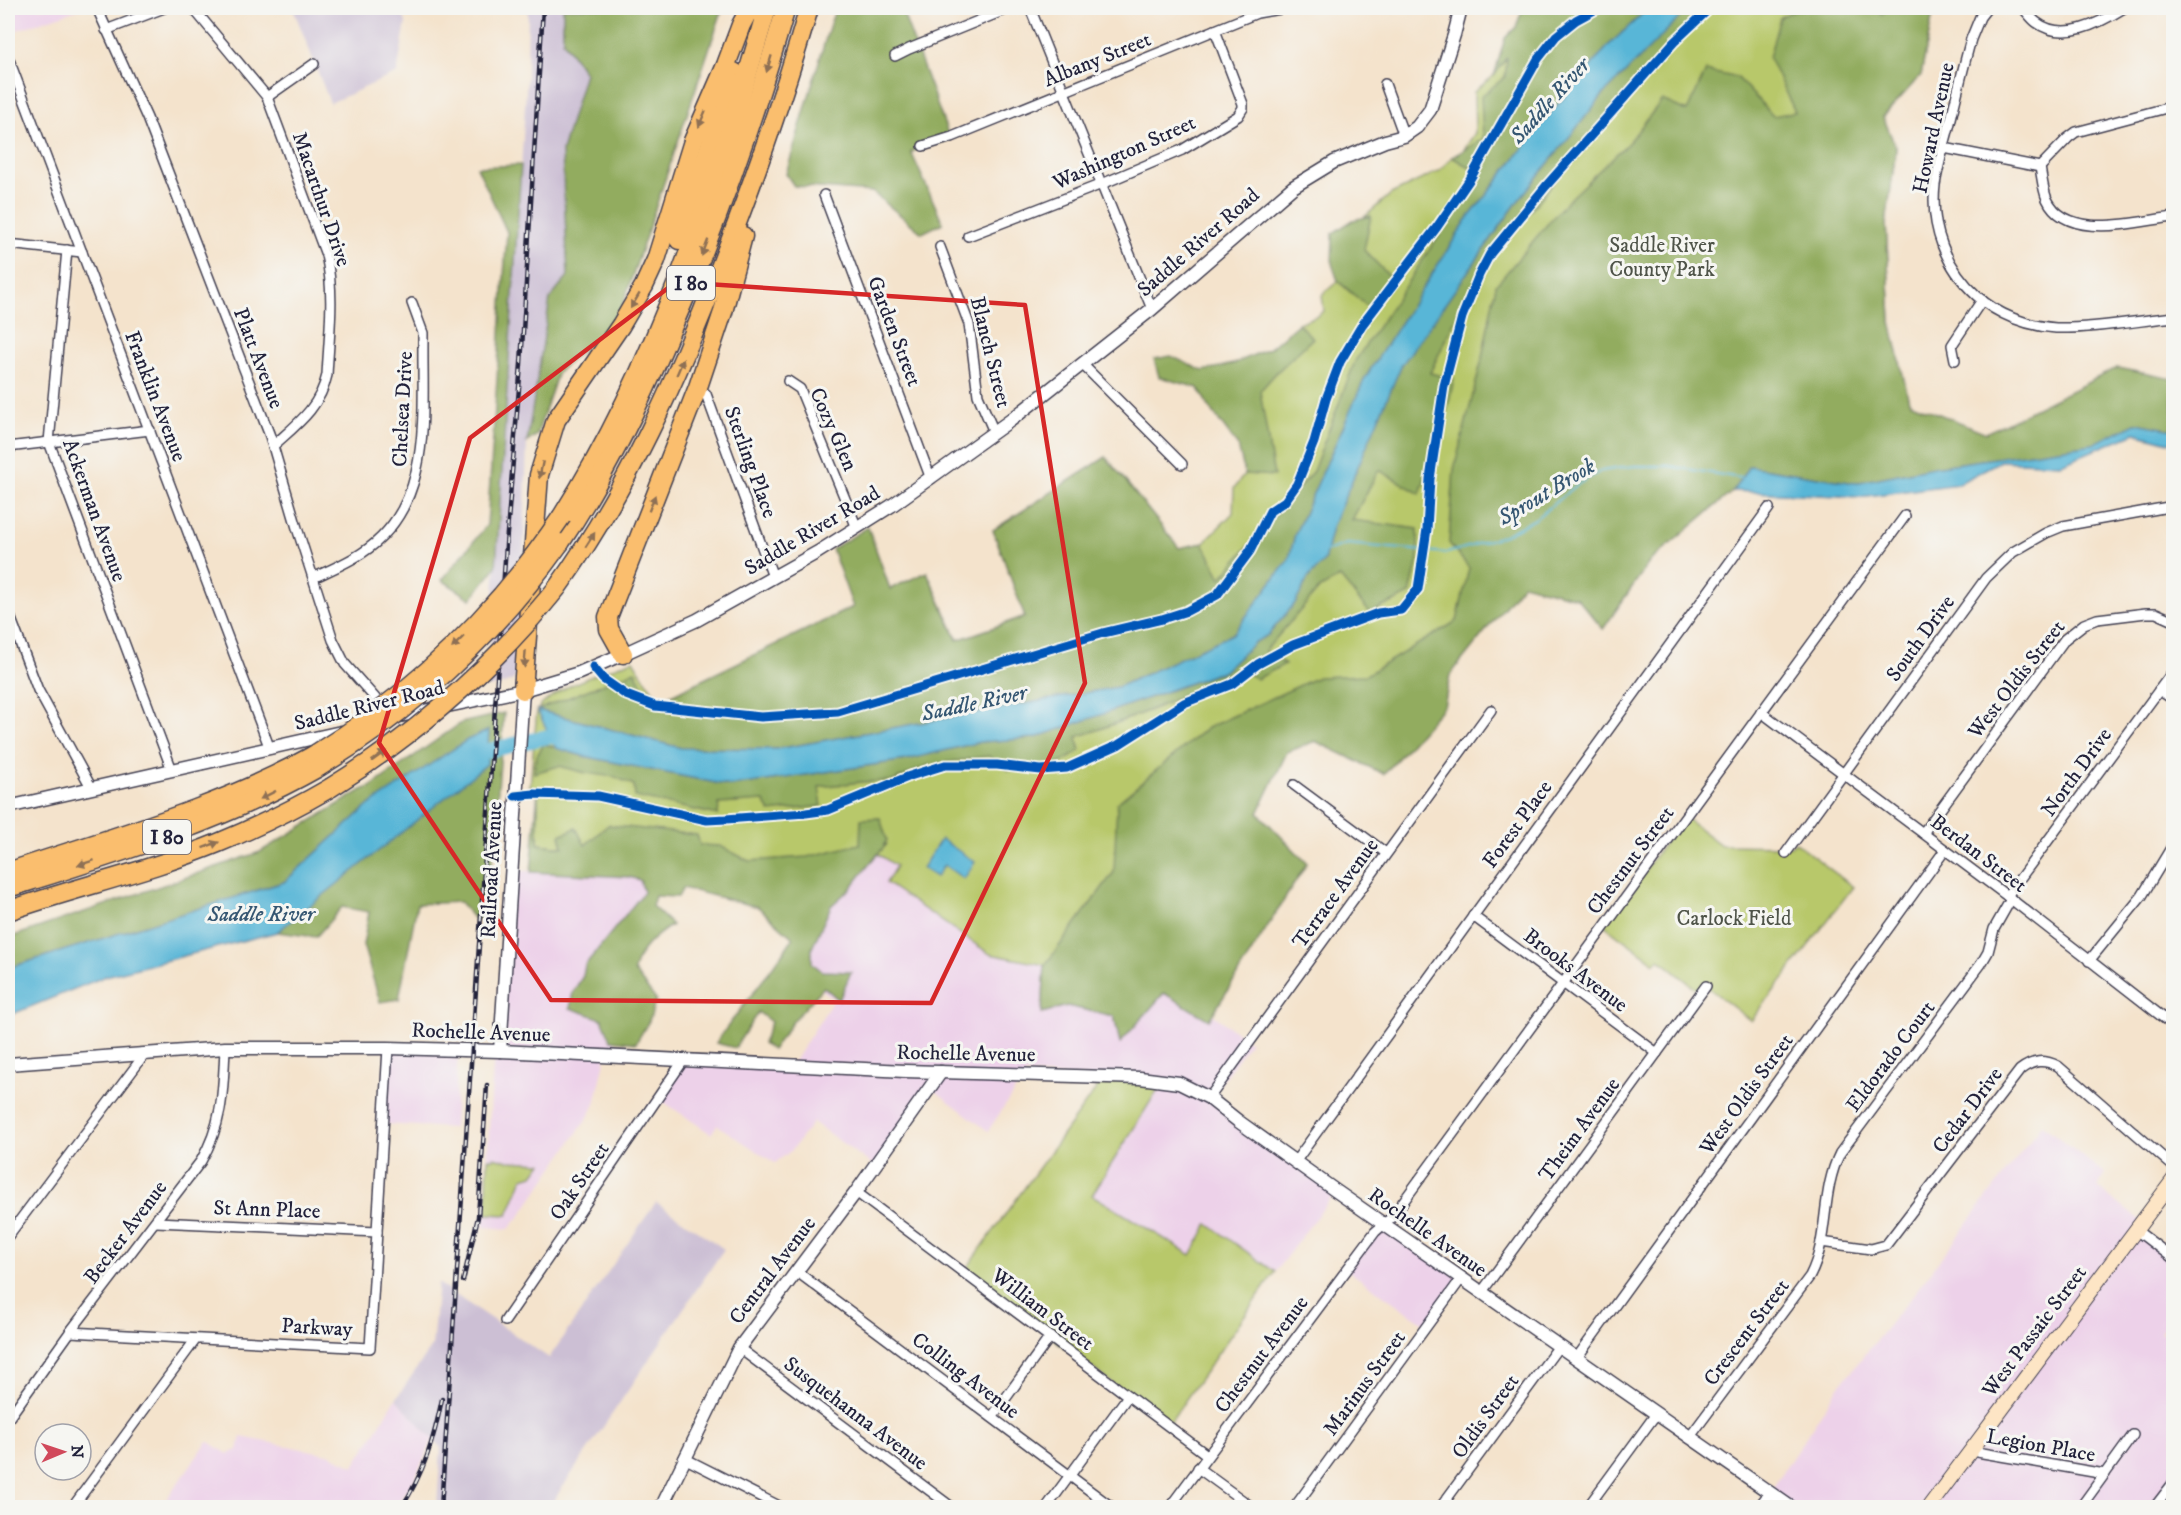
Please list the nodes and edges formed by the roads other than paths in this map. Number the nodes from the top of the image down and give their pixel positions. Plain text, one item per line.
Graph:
1 (97, 8) edge
2 (164, 8) edge
3 (193, 8) edge
4 (751, 8) edge
5 (767, 8) edge
6 (786, 8) edge
7 (808, 8) edge
8 (1010, 8) edge
9 (1030, 8) edge
10 (1286, 8) edge
11 (1461, 8) edge
12 (1987, 8) edge
13 (2023, 8) edge
14 (2124, 8) edge
15 (106, 30) junction
16 (1215, 30) junction
17 (895, 56) dead end
18 (8, 57) edge
19 (314, 64) dead end
20 (1385, 84) dead end
21 (1064, 92) junction
22 (267, 97) junction
23 (2174, 106) edge
24 (1404, 136) junction
25 (765, 145) junction
26 (923, 146) dead end
27 (1944, 148) junction
28 (2040, 167) junction
29 (1102, 184) junction
30 (824, 195) dead end
31 (2174, 217) edge
32 (969, 236) dead end
33 (8, 244) edge
34 (940, 247) dead end
35 (67, 250) junction
36 (82, 252) junction
37 (1982, 300) junction
38 (412, 303) dead end
39 (1152, 309) junction
40 (2174, 317) edge
41 (1955, 360) dead end
42 (1082, 364) junction
43 (788, 381) dead end
44 (706, 394) dead end
45 (625, 401) junction
46 (150, 430) junction
47 (994, 432) junction
48 (49, 442) junction
49 (273, 446) junction
50 (8, 447) edge
51 (1182, 464) dead end
52 (931, 479) junction
53 (2174, 506) edge
54 (1769, 508) dead end
55 (1905, 516) dead end
56 (857, 528) junction
57 (773, 577) junction
58 (313, 578) junction
59 (8, 611) edge
60 (2174, 621) edge
61 (623, 654) junction
62 (2174, 670) edge
63 (523, 690) junction
64 (2159, 690) junction
65 (2174, 700) edge
66 (1491, 710) dead end
67 (1761, 712) junction
68 (386, 719) junction
69 (270, 749) junction
70 (316, 761) junction
71 (172, 770) junction
72 (1844, 774) junction
73 (1294, 785) dead end
74 (91, 787) junction
75 (8, 807) edge
76 (1923, 833) junction
77 (2174, 843) edge
78 (1946, 850) junction
79 (1386, 853) junction
80 (1786, 853) dead end
81 (8, 872) edge
82 (8, 888) edge
83 (2009, 898) junction
84 (8, 911) edge
85 (1473, 915) junction
86 (2090, 961) junction
87 (1563, 982) junction
88 (1706, 986) dead end
89 (2174, 1026) edge
90 (225, 1048) junction
91 (388, 1048) junction
92 (500, 1051) junction
93 (1658, 1053) junction
94 (145, 1054) junction
95 (683, 1061) junction
96 (8, 1064) edge
97 (941, 1072) junction
98 (1209, 1098) junction
99 (1295, 1162) junction
100 (2174, 1167) edge
101 (2174, 1179) edge
102 (856, 1192) junction
103 (156, 1222) junction
104 (1383, 1224) junction
105 (2136, 1230) junction
106 (377, 1232) junction
107 (8, 1236) edge
108 (1821, 1242) junction
109 (2174, 1259) edge
110 (796, 1271) junction
111 (1461, 1279) junction
112 (1481, 1293) junction
113 (505, 1321) dead end
114 (70, 1332) junction
115 (1050, 1337) junction
116 (196, 1339) junction
117 (1558, 1346) junction
118 (738, 1348) junction
119 (1576, 1359) junction
120 (1128, 1395) junction
121 (1656, 1414) junction
122 (992, 1417) junction
123 (8, 1419) edge
124 (2133, 1435) dead end
125 (1689, 1438) junction
126 (1971, 1451) junction
127 (1207, 1455) junction
128 (684, 1458) junction
129 (1198, 1468) junction
130 (2104, 1474) junction
131 (1070, 1475) junction
132 (2174, 1482) edge
133 (1770, 1492) junction
134 (72, 1508) edge
135 (662, 1508) edge
136 (783, 1508) edge
137 (953, 1508) edge
138 (1046, 1508) edge
139 (1113, 1508) edge
140 (1169, 1508) edge
141 (1253, 1508) edge
142 (1294, 1508) edge
143 (1440, 1508) edge
144 (1587, 1508) edge
145 (1758, 1508) edge
146 (1792, 1508) edge
147 (1928, 1508) edge
148 (2080, 1508) edge
149 (2154, 1508) edge

1 - 15 street, Platt Avenue
2 - 15 street
3 - 22 street, Macarthur Drive
4 - 45 highway
4 -> 63 highway
5 - 45 highway, I 80
6 -> 70 highway, I 80, bridge
7 - 25 highway, I 80
8 - 17 street
9 - 21 street
10 - 16 street, Albany Street
11 - 24 street, Saddle River Road
12 - 27 street, Howard Avenue
13 - 14 street
15 - 49 street, Platt Avenue
16 - 21 street, Albany Street
16 - 29 street, Washington Street
18 - 36 street, Franklin Avenue
19 - 22 street
20 - 24 street
21 - 26 street, Albany Street
21 - 29 street
22 - 49 street, Macarthur Drive
23 - 28 street
24 - 39 street, Saddle River Road
61 -> 25 highway
84 -> 25 highway, I 80, bridge
27 - 28 street
27 - 37 street, Howard Avenue
28 - 31 street
29 - 32 street, Washington Street
29 - 39 street
30 - 52 street, Garden Street
33 - 35 street
34 - 47 street, Blanch Street
35 - 36 street
35 - 48 street, Ackerman Avenue
36 - 46 street, Franklin Avenue
37 - 40 street, Howard Avenue
37 - 41 street
38 - 58 street, Chelsea Drive
39 - 42 street, Saddle River Road
42 - 47 street, Saddle River Road
42 - 51 street
43 - 56 street, Cozy Glen
44 - 57 street, Sterling Place
45 -> 70 highway, I 80, bridge
46 - 48 street
46 - 69 street, Franklin Avenue
47 - 52 street, Saddle River Road
48 - 50 street
48 - 71 street, Ackerman Avenue
49 - 58 street, Platt Avenue
52 - 56 street, Saddle River Road
53 - 72 street, South Drive
54 - 85 street, Forest Place
55 - 67 street, Chestnut Street
56 - 57 street, Saddle River Road
57 - 61 street, Saddle River Road
58 - 68 street, Platt Avenue
59 - 74 street
60 - 76 street, West Oldis Street
61 - 63 street, Saddle River Road
62 - 64 street, North Drive
63 - 68 street, Saddle River Road
63 - 92 street, Railroad Avenue
64 - 65 street
64 - 83 street, North Drive
66 - 79 street, Terrace Avenue
67 - 72 street, Berdan Street
67 - 87 street, Chestnut Street
68 - 69 street, Saddle River Road
69 - 71 street, Saddle River Road
70 - 81 highway, I 80
70 -> 82 highway, I 80
71 - 74 street, Saddle River Road
72 - 76 street, Berdan Street
72 - 80 street, South Drive
73 - 79 street
74 - 75 street, Saddle River Road
76 - 78 street, Berdan Street
77 - 86 street
78 - 83 street, Berdan Street
78 - 119 street, West Oldis Street
79 - 98 street, Terrace Avenue
83 - 86 street, Berdan Street
83 - 108 street, Eldorado Court
85 - 87 street, Brooks Avenue
85 - 99 street, Forest Place
86 - 89 street, Berdan Street
87 - 93 street, Brooks Avenue
87 - 104 street, Chestnut Street
88 - 93 street, Theim Avenue
90 - 91 street, Rochelle Avenue
90 - 94 street, Rochelle Avenue
90 - 103 street, Becker Avenue
91 - 92 street, Rochelle Avenue
91 - 106 street, Parkway
92 - 95 street, Rochelle Avenue
93 - 112 street, Theim Avenue
94 - 96 street, Rochelle Avenue
94 - 107 street
95 - 97 street, Rochelle Avenue
95 - 113 street, Oak Street
97 - 98 street, Rochelle Avenue
97 - 102 street, Central Avenue
98 - 99 street, Rochelle Avenue
99 - 104 street, Rochelle Avenue
100 - 108 street, Cedar Drive
101 - 105 main road, West Passaic Street
102 - 110 street, Central Avenue
102 - 115 street, William Street
103 - 106 street, St Ann Place
103 - 114 street, Becker Avenue
104 - 111 street, Rochelle Avenue
104 - 127 street, Chestnut Avenue
105 - 109 street
105 - 126 main road, West Passaic Street
106 - 116 street, Parkway
108 - 125 street, Crescent Street
110 - 118 street, Central Avenue
110 - 122 street, Colling Avenue
111 - 112 street, Rochelle Avenue
111 - 142 street, Marinus Street
112 - 117 street, Rochelle Avenue
114 - 116 street, Parkway
114 - 123 street, Becker Avenue
115 - 120 street, William Street
115 - 122 street
116 - 134 street
117 - 119 street, Rochelle Avenue
117 - 143 street, Oldis Street
118 - 128 street, Central Avenue
118 - 137 street, Susquehanna Avenue
119 - 121 street, Rochelle Avenue
120 - 127 street, William Street
120 - 131 street
121 - 125 street, Rochelle Avenue
121 - 144 street
122 - 131 street, Colling Avenue
124 - 130 street
125 - 133 street, Rochelle Avenue
126 - 130 street, Legion Place
126 - 147 main road, West Passaic Street
127 - 129 street, Chestnut Avenue
128 - 135 street, Central Avenue
128 - 136 street
129 - 140 street, Chestnut Avenue
129 - 141 street
130 - 148 street
131 - 138 street
131 - 139 street, Colling Avenue
132 - 149 street
133 - 145 street
133 - 146 street, Rochelle Avenue

